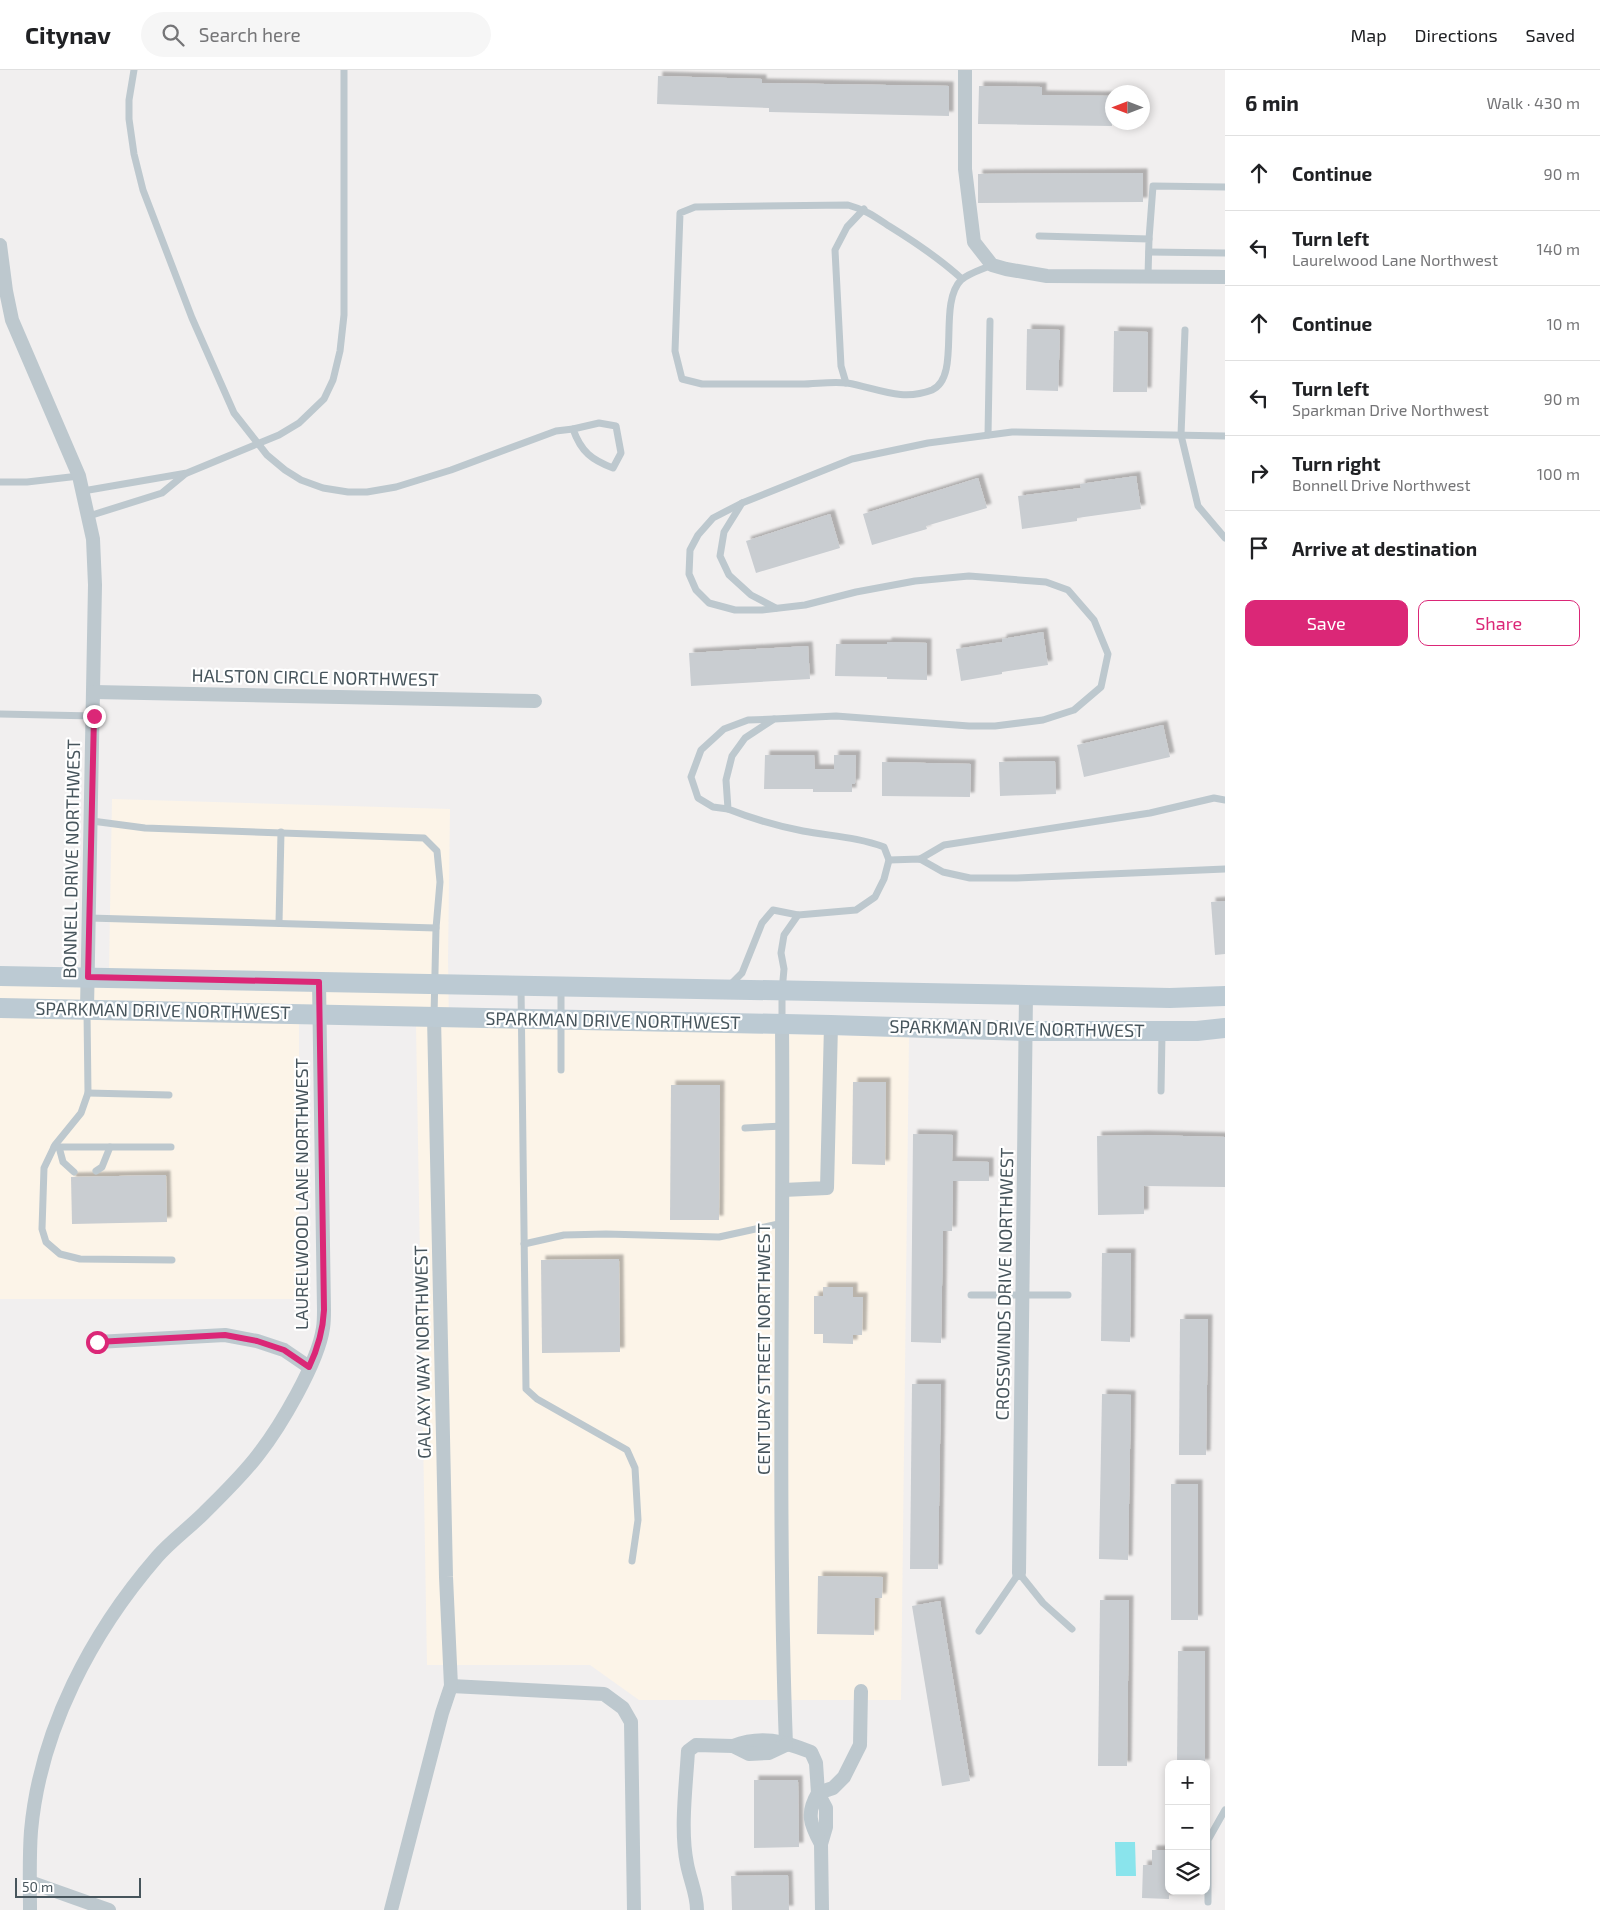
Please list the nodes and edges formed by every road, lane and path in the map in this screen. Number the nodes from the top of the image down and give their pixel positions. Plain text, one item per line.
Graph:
1 (134, 70) edge
2 (344, 70) edge
3 (965, 70) edge
4 (1225, 187) edge
5 (864, 209) junction
6 (1039, 236) dead end
7 (1149, 239) junction
8 (0, 245) edge
9 (1149, 252) junction
10 (1225, 252) edge
11 (992, 265) junction
12 (1148, 276) junction
13 (1225, 277) edge
14 (962, 279) junction
15 (990, 322) dead end
16 (1185, 330) dead end
17 (846, 383) junction
18 (573, 430) junction
19 (988, 435) junction
20 (1181, 435) junction
21 (1225, 436) edge
22 (258, 444) junction
23 (187, 473) junction
24 (79, 476) junction
25 (0, 482) edge
26 (83, 491) junction
27 (742, 503) junction
28 (89, 516) junction
29 (1225, 538) edge
30 (776, 608) junction
31 (94, 692) junction
32 (535, 700) dead end
33 (0, 714) edge
34 (94, 716) junction
35 (774, 719) junction
36 (1225, 800) edge
37 (728, 809) junction
38 (92, 821) junction
39 (281, 832) junction
40 (920, 859) junction
41 (889, 860) junction
42 (1225, 869) edge
43 (798, 915) junction
44 (90, 918) junction
45 (279, 923) junction
46 (436, 928) junction
47 (0, 976) edge
48 (88, 977) junction
49 (319, 982) junction
50 (434, 984) junction
51 (521, 986) junction
52 (561, 987) junction
53 (725, 990) junction
54 (782, 991) junction
55 (1026, 995) junction
56 (1225, 996) edge
57 (0, 1008) edge
58 (87, 1010) junction
59 (319, 1014) junction
60 (434, 1017) junction
61 (521, 1019) junction
62 (562, 1020) junction
63 (782, 1024) junction
64 (831, 1025) junction
65 (1225, 1028) edge
66 (1026, 1031) junction
67 (1162, 1031) junction
68 (561, 1070) dead end
69 (1161, 1091) dead end
70 (88, 1093) junction
71 (169, 1095) dead end
72 (783, 1126) junction
73 (745, 1128) dead end
74 (56, 1147) junction
75 (110, 1147) junction
76 (171, 1147) dead end
77 (96, 1171) dead end
78 (74, 1172) dead end
79 (783, 1190) junction
80 (783, 1223) junction
81 (524, 1244) junction
82 (172, 1260) dead end
83 (970, 1295) dead end
84 (1023, 1295) junction
85 (1068, 1295) dead end
86 (97, 1342) dead end
87 (309, 1367) junction
88 (632, 1561) dead end
89 (1020, 1573) junction
90 (1072, 1629) dead end
91 (980, 1631) dead end
92 (451, 1686) junction
93 (862, 1691) dead end
94 (786, 1745) junction
95 (818, 1793) junction
96 (1224, 1814) edge
97 (30, 1882) junction
98 (1208, 1902) dead end
99 (30, 1910) edge
100 (109, 1910) edge
101 (391, 1910) edge
102 (634, 1910) edge
103 (697, 1910) edge
104 (822, 1910) edge

1 - 22 lane
2 - 22 lane
3 - 11 street
4 - 7 lane
5 - 14 lane
5 - 17 lane
5 - 17 lane
6 - 7 lane
7 - 9 lane
8 - 24 street, BONNELL DRIVE NORTHWEST
9 - 10 lane
9 - 12 lane
11 - 12 street
11 - 14 lane
12 - 13 street
14 - 17 lane
15 - 19 lane
16 - 20 lane
18 - 18 lane
18 - 22 lane
19 - 20 lane
19 - 27 lane
20 - 21 lane
20 - 29 lane
22 - 23 lane
23 - 26 lane
23 - 28 lane
24 - 25 lane
24 - 26 street, BONNELL DRIVE NORTHWEST
26 - 28 street, BONNELL DRIVE NORTHWEST
27 - 30 lane
27 - 30 lane
28 - 31 street, BONNELL DRIVE NORTHWEST
30 - 35 lane
31 - 32 street, HALSTON CIRCLE NORTHWEST
31 - 34 street, BONNELL DRIVE NORTHWEST
33 - 34 lane
34 - 38 street, BONNELL DRIVE NORTHWEST
35 - 37 lane
35 - 37 lane
36 - 40 lane
37 - 41 lane
38 - 39 lane
38 - 44 street, BONNELL DRIVE NORTHWEST
39 - 45 lane
39 - 46 lane
40 - 41 lane
40 - 42 lane
41 - 43 lane
43 - 53 lane
43 - 54 lane
44 - 45 lane
44 - 48 street, BONNELL DRIVE NORTHWEST
45 - 46 lane
46 - 50 lane
47 - 48 main road, SPARKMAN DRIVE NORTHWEST
48 - 49 main road, SPARKMAN DRIVE NORTHWEST
48 - 58 street, BONNELL DRIVE NORTHWEST
49 - 50 main road, SPARKMAN DRIVE NORTHWEST
49 - 59 street, LAURELWOOD LANE NORTHWEST
50 - 51 main road, SPARKMAN DRIVE NORTHWEST
50 - 60 lane
51 - 52 main road, SPARKMAN DRIVE NORTHWEST
51 - 61 lane
52 - 53 main road, SPARKMAN DRIVE NORTHWEST
52 - 62 lane
53 - 54 main road, SPARKMAN DRIVE NORTHWEST
54 - 55 main road, SPARKMAN DRIVE NORTHWEST
54 - 63 lane
55 - 56 main road, SPARKMAN DRIVE NORTHWEST
55 - 66 street, CROSSWINDS DRIVE NORTHWEST
57 - 58 main road, SPARKMAN DRIVE NORTHWEST
58 - 59 main road, SPARKMAN DRIVE NORTHWEST
58 - 70 lane
59 - 60 main road, SPARKMAN DRIVE NORTHWEST
59 - 87 street, LAURELWOOD LANE NORTHWEST
60 - 61 main road, SPARKMAN DRIVE NORTHWEST
60 - 92 street, GALAXY WAY NORTHWEST
61 - 62 main road, SPARKMAN DRIVE NORTHWEST
61 - 81 lane
62 - 63 main road, SPARKMAN DRIVE NORTHWEST
62 - 68 lane
63 - 64 main road, SPARKMAN DRIVE NORTHWEST
63 - 72 street, CENTURY STREET NORTHWEST
64 - 66 main road, SPARKMAN DRIVE NORTHWEST
64 - 79 street
65 - 67 main road, SPARKMAN DRIVE NORTHWEST
66 - 67 main road, SPARKMAN DRIVE NORTHWEST
66 - 84 street, CROSSWINDS DRIVE NORTHWEST
67 - 69 lane
70 - 71 lane
70 - 74 lane
72 - 73 lane
72 - 79 street, CENTURY STREET NORTHWEST
74 - 75 lane
74 - 78 lane
74 - 82 lane
75 - 76 lane
75 - 77 lane
79 - 80 street, CENTURY STREET NORTHWEST
80 - 81 lane
80 - 94 street, CENTURY STREET NORTHWEST
81 - 88 lane
83 - 84 lane
84 - 85 lane
84 - 89 street, CROSSWINDS DRIVE NORTHWEST
86 - 87 street
87 - 97 street, LAURELWOOD LANE NORTHWEST
89 - 90 lane
89 - 91 lane
92 - 101 street, GALAXY WAY NORTHWEST
92 - 102 street
93 - 95 street
94 - 95 street
94 - 103 street
95 - 104 street
96 - 98 lane
97 - 99 street, LAURELWOOD LANE NORTHWEST
97 - 100 street

